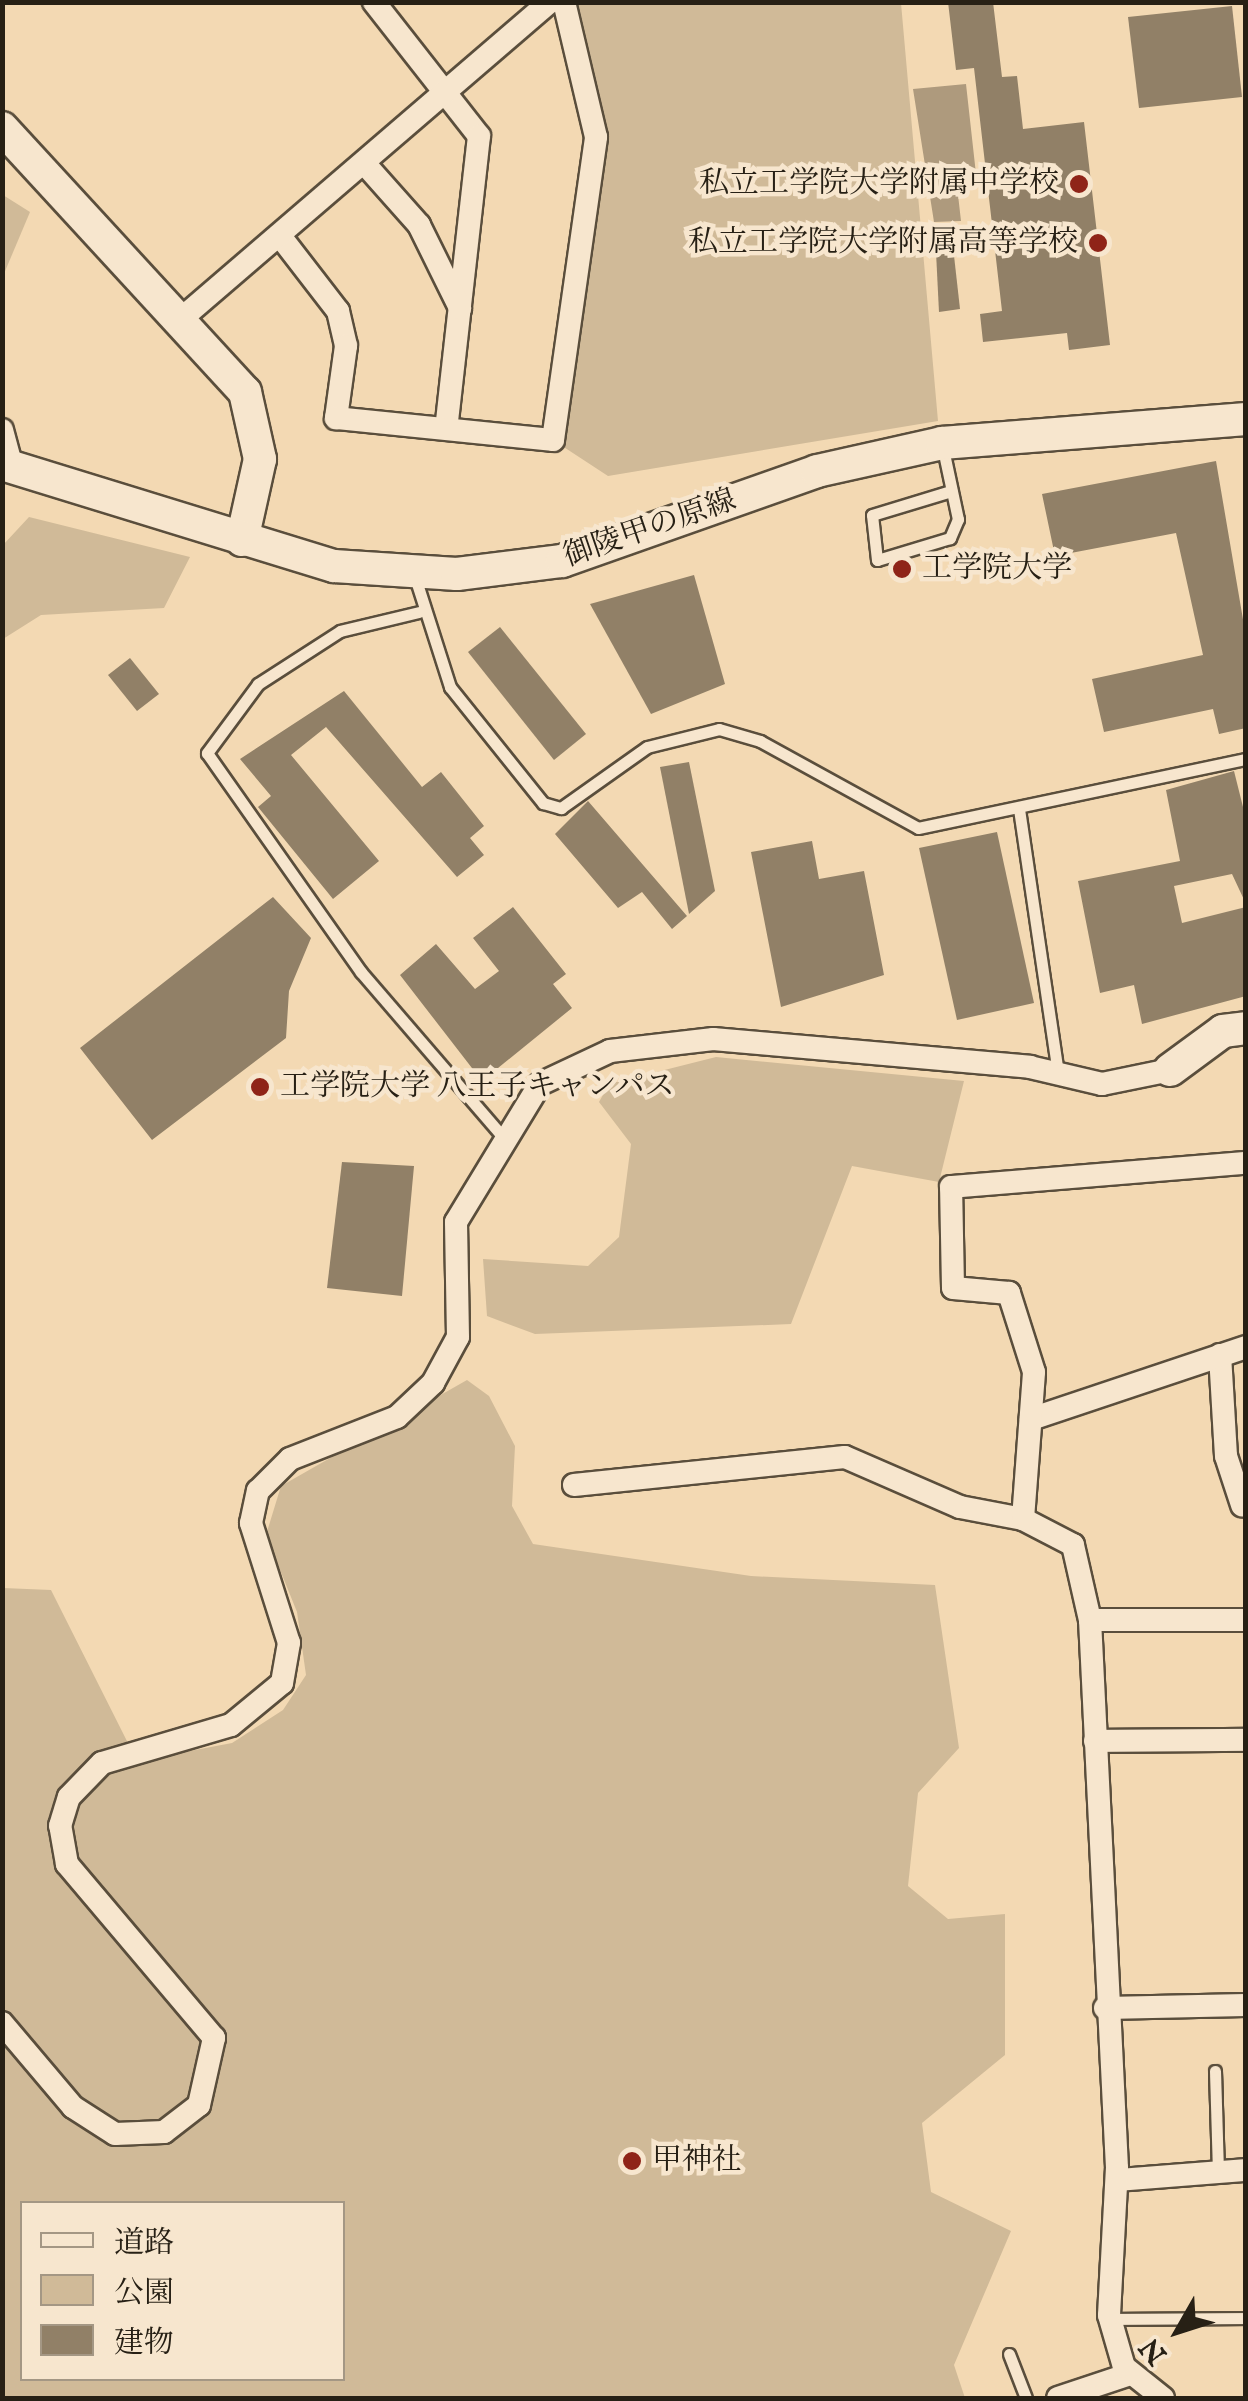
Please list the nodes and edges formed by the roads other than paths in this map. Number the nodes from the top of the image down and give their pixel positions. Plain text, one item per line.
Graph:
1 (550, 2) edge
2 (564, 2) edge
3 (389, 8) edge
4 (448, 88) junction
5 (2, 128) edge
6 (364, 162) junction
7 (280, 236) junction
8 (461, 311) junction
9 (181, 319) junction
10 (1246, 419) edge
11 (446, 428) junction
12 (2, 430) edge
13 (942, 443) junction
14 (7, 466) edge
15 (952, 491) junction
16 (242, 540) junction
17 (414, 574) junction
18 (419, 612) junction
19 (1246, 758) edge
20 (1019, 809) junction
21 (1246, 1028) edge
22 (1170, 1070) joint
23 (1058, 1072) junction
24 (504, 1138) junction
25 (1246, 1163) edge
26 (1246, 1346) edge
27 (1220, 1354) junction
28 (1031, 1419) junction
29 (1236, 1437) edge
30 (574, 1484) dead end
31 (1242, 1504) dead end
32 (1023, 1519) junction
33 (1090, 1620) junction
34 (1246, 1620) edge
35 (1246, 1740) edge
36 (1095, 1741) junction
37 (1246, 2005) edge
38 (1105, 2008) junction
39 (2, 2023) edge
40 (1215, 2071) dead end
41 (1246, 2170) edge
42 (1218, 2175) junction
43 (1118, 2180) junction
44 (1246, 2318) edge
45 (1110, 2319) junction
46 (1009, 2354) dead end
47 (1130, 2374) junction
48 (1026, 2398) edge
49 (1058, 2398) edge
50 (1163, 2398) edge

1 - 4 street
2 - 11 street
3 - 4 street
4 - 6 street
4 - 8 street
5 - 9 street
6 - 7 street
6 - 8 street
7 - 9 street
7 - 11 street
8 - 11 street
9 - 16 street
10 - 13 street, 御陵甲の原線
12 - 14 street
13 - 15 lane
13 - 17 street, 御陵甲の原線
14 - 16 street, 御陵甲の原線
15 - 15 lane
16 - 17 street, 御陵甲の原線
17 - 18 lane
18 - 20 lane
18 - 24 lane
19 - 20 lane
20 - 23 lane
21 - 22 street
22 - 23 street
23 - 24 street
24 - 39 street
25 - 28 street
26 - 27 street
27 - 28 street
27 - 29 street
28 - 32 street
29 - 31 street
30 - 32 street
32 - 33 street
33 - 34 street
33 - 36 street
35 - 36 street
36 - 38 street
37 - 38 street
38 - 43 street
40 - 42 lane
41 - 42 street
42 - 43 street
43 - 45 street
44 - 45 lane
45 - 47 street
46 - 48 lane
47 - 49 street
47 - 50 street

